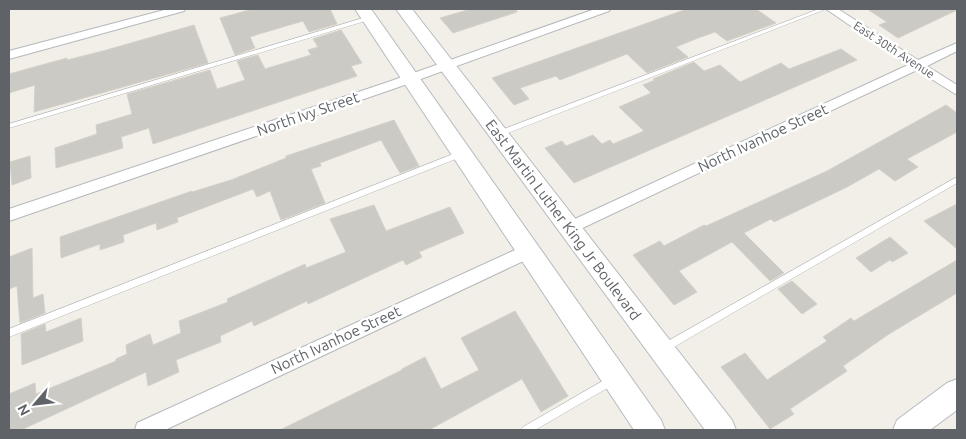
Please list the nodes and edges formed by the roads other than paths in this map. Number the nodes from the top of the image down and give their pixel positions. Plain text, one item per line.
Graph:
1 (180, 9) edge
2 (404, 9) edge
3 (605, 9) edge
4 (823, 9) edge
5 (831, 9) edge
6 (366, 13) edge
7 (957, 47) edge
8 (9, 54) edge
9 (446, 64) junction
10 (918, 66) junction
11 (411, 78) junction
12 (957, 91) edge
13 (9, 126) edge
14 (498, 134) junction
15 (463, 154) junction
16 (957, 180) edge
17 (9, 215) edge
18 (569, 228) junction
19 (528, 250) junction
20 (9, 333) edge
21 (661, 350) junction
22 (616, 379) junction
23 (957, 393) edge
24 (144, 430) edge
25 (526, 430) edge
26 (651, 430) edge
27 (722, 430) edge
28 (907, 430) edge

1 - 8 street
2 - 9 main road, East Martin Luther King Jr Boulevard
3 - 9 street, North Ivy Street
4 - 14 lane
5 - 10 street, East 30th Avenue
6 - 11 main road
6 - 13 lane
7 - 10 street, North Ivanhoe Street
9 - 11 street, North Ivy Street
9 - 14 main road, East Martin Luther King Jr Boulevard
10 - 12 street, East 30th Avenue
10 - 18 street, North Ivanhoe Street
11 - 15 main road
11 - 17 street, North Ivy Street
14 - 18 main road, East Martin Luther King Jr Boulevard
15 - 19 main road
15 - 20 lane
16 - 21 lane
18 - 21 main road, East Martin Luther King Jr Boulevard
19 - 22 main road
19 - 24 street, North Ivanhoe Street
21 - 27 main road, East Martin Luther King Jr Boulevard
22 - 25 lane
22 - 26 main road
23 - 28 main road

